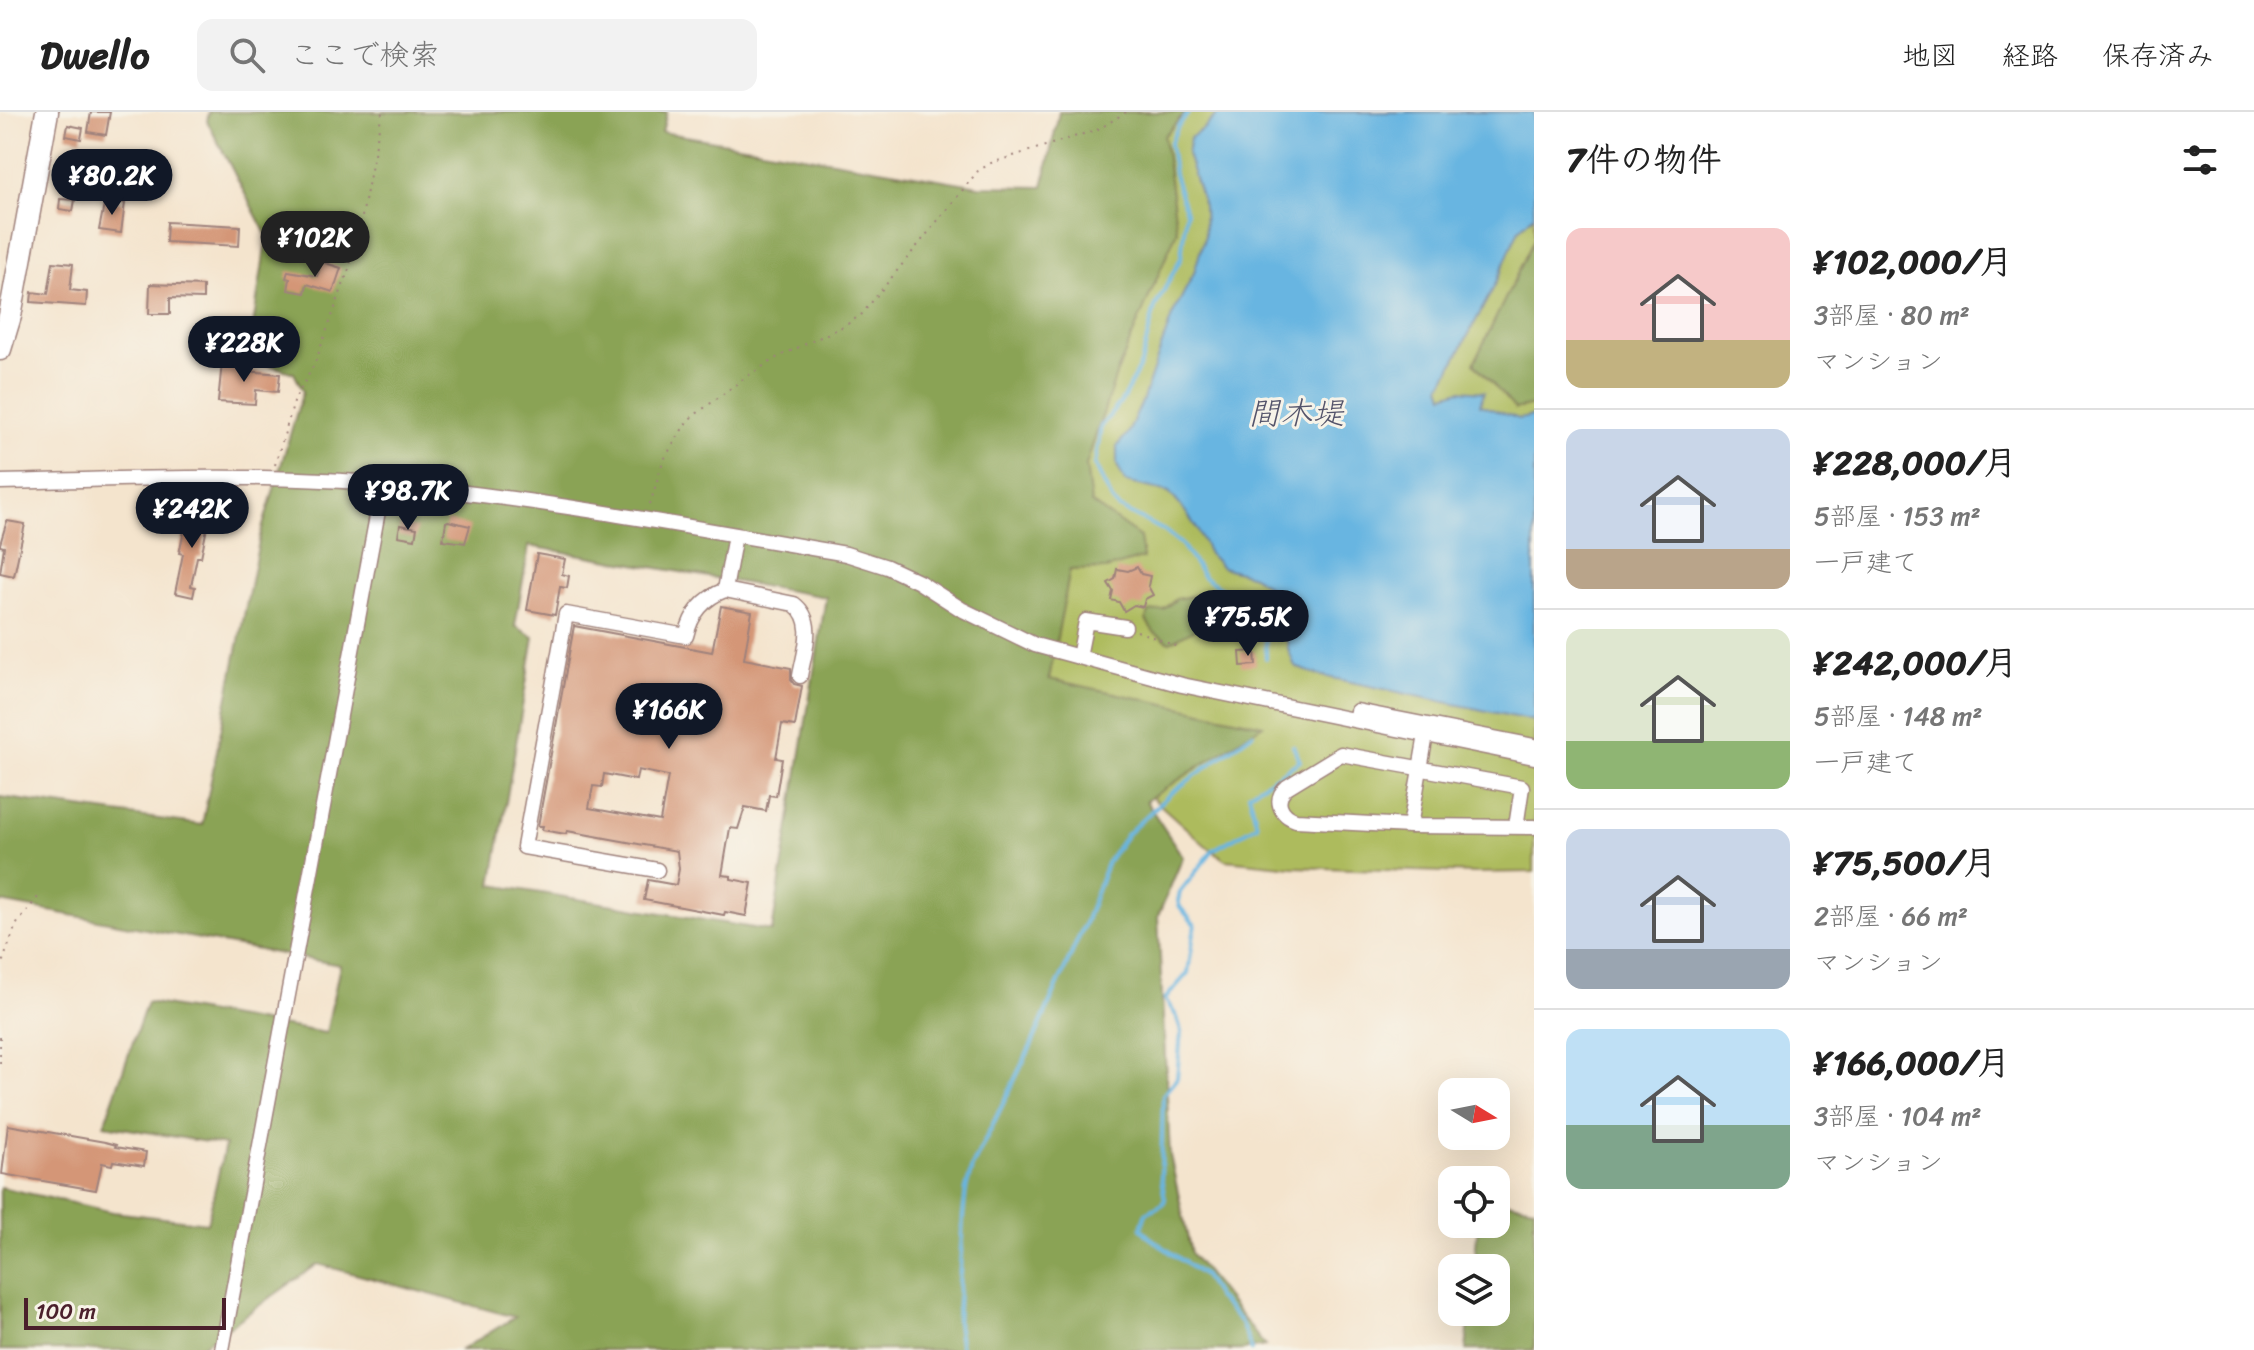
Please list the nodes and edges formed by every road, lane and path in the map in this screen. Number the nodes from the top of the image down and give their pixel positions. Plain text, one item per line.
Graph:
1 (47, 112) edge
2 (382, 112) edge
3 (1126, 112) edge
4 (0, 349) edge
5 (272, 478) junction
6 (0, 482) edge
7 (383, 484) junction
8 (645, 521) junction
9 (735, 535) junction
10 (725, 590) junction
11 (1125, 627) joint
12 (1181, 648) dead end
13 (1079, 657) junction
14 (800, 676) dead end
15 (1355, 720) junction
16 (1426, 735) junction
17 (1534, 746) edge
18 (1534, 757) edge
19 (1420, 769) junction
20 (1410, 826) junction
21 (1516, 827) junction
22 (1534, 827) edge
23 (657, 870) dead end
24 (38, 897) dead end
25 (0, 969) edge
26 (0, 1037) edge
27 (0, 1066) edge
28 (222, 1350) edge

1 - 4 highway
2 - 5 path
3 - 8 path
5 - 6 street
5 - 7 street
7 - 8 street
7 - 28 street
8 - 9 street
9 - 10 street
9 - 13 street
10 - 14 street
10 - 23 street
11 - 12 path
11 - 13 street
13 - 15 street
15 - 16 street
15 - 17 street
16 - 18 street
16 - 19 street
19 - 20 street
19 - 20 street
19 - 21 street
20 - 21 street
21 - 22 street
24 - 25 path
26 - 27 path

